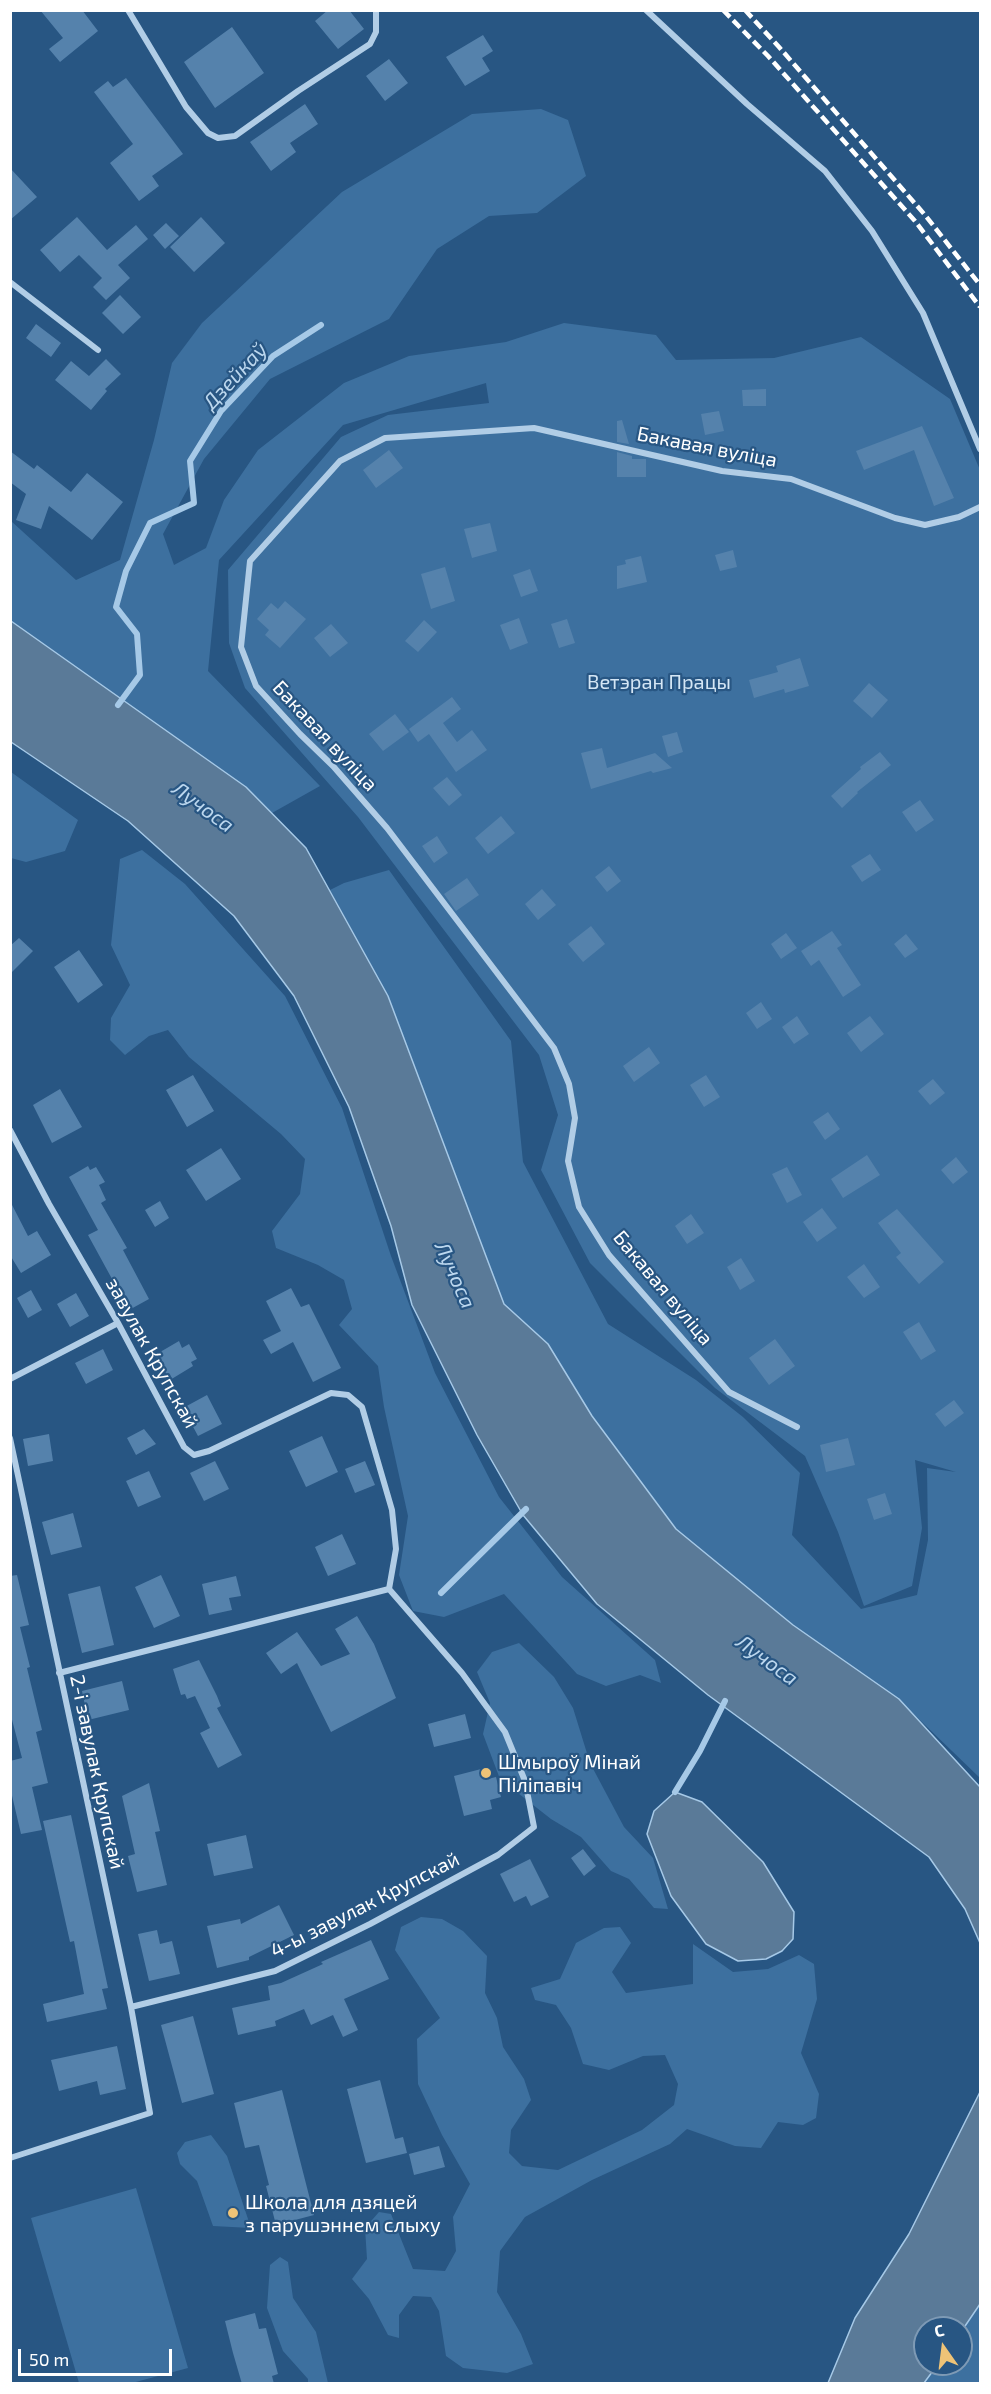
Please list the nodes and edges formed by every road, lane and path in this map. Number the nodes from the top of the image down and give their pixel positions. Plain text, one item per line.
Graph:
1 (128, 10) edge
2 (376, 10) edge
3 (646, 10) edge
4 (10, 282) edge
5 (98, 350) dead end
6 (981, 449) edge
7 (981, 507) edge
8 (10, 1130) edge
9 (118, 1323) junction
10 (10, 1379) edge
11 (797, 1427) dead end
12 (10, 1438) edge
13 (389, 1589) junction
14 (59, 1673) junction
15 (130, 2007) junction
16 (10, 2158) edge

1 - 2 street
3 - 6 street
4 - 5 street
7 - 11 street, Бакавая вуліца
8 - 9 street, завулак Крупскай
9 - 10 street
9 - 13 street, завулак Крупскай
12 - 14 street, 2-і завулак Крупскай
13 - 14 street
13 - 15 street, 4-ы завулак Крупскай
14 - 15 street, 2-і завулак Крупскай
15 - 16 street, 2-і завулак Крупскай

